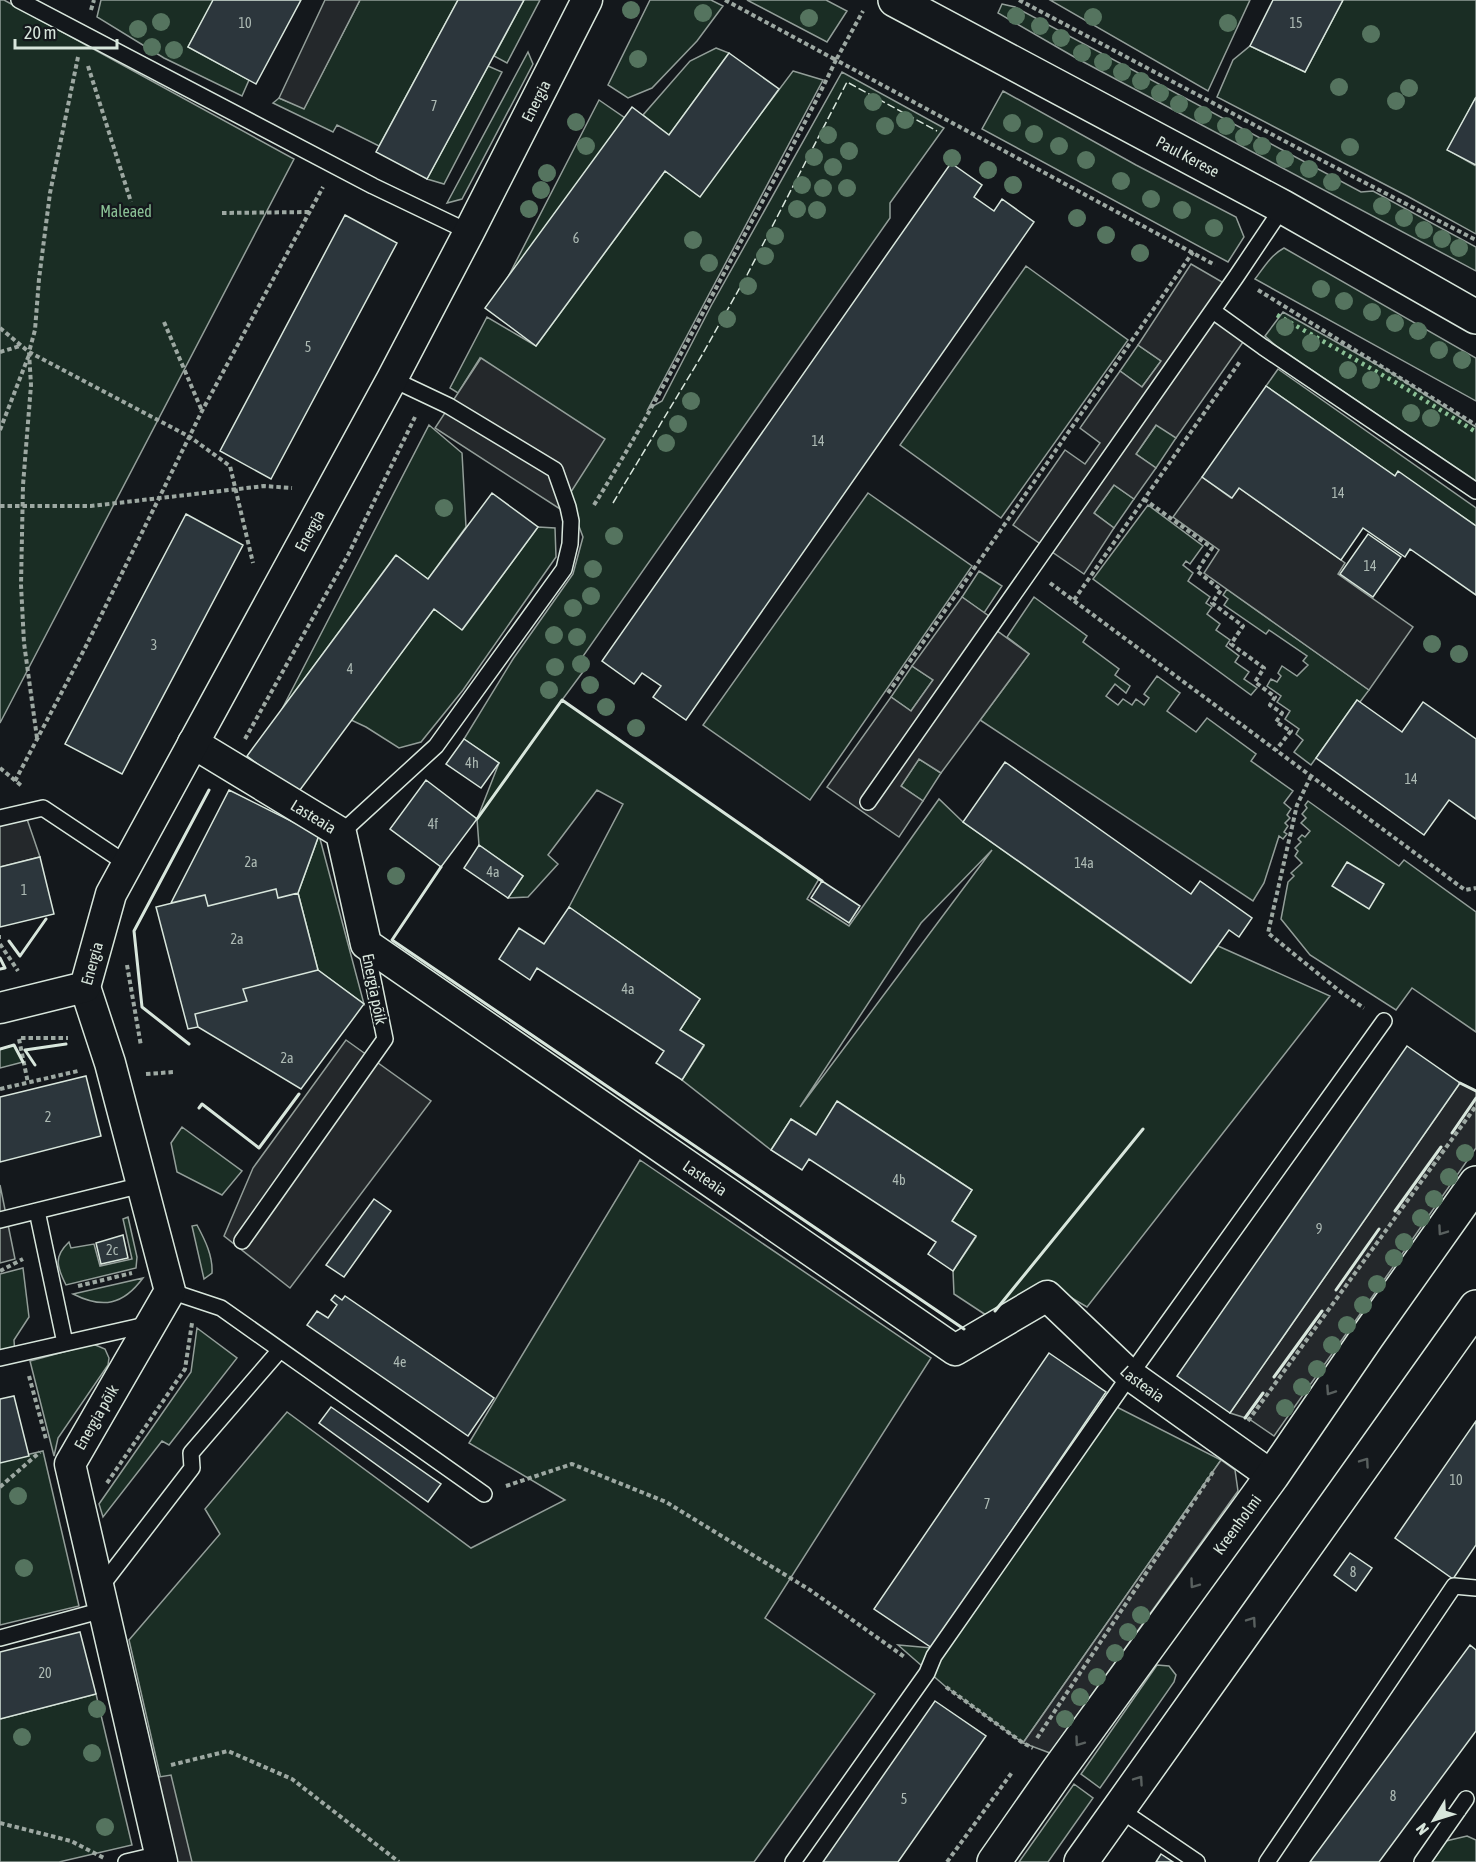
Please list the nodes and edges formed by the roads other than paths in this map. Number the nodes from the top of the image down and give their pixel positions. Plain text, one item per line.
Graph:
1 (19, 0) edge
2 (587, 0) edge
3 (916, 5) edge
4 (1283, 207) junction
5 (469, 232) junction
6 (1212, 310) junction
7 (1476, 317) edge
8 (392, 379) junction
9 (1476, 491) edge
10 (193, 742) junction
11 (868, 802) dead end
12 (0, 818) edge
13 (341, 833) junction
14 (127, 864) junction
15 (366, 944) junction
16 (85, 987) junction
17 (0, 1008) edge
18 (1384, 1021) road end
19 (1476, 1183) edge
20 (142, 1185) junction
21 (37, 1211) junction
22 (0, 1220) edge
23 (242, 1240) dead end
24 (170, 1291) junction
25 (1476, 1307) edge
26 (150, 1324) junction
27 (65, 1343) junction
28 (280, 1350) junction
29 (0, 1359) edge
30 (1130, 1375) junction
31 (1272, 1476) junction
32 (484, 1494) road end
33 (1476, 1588) edge
34 (101, 1600) junction
35 (0, 1638) edge
36 (1466, 1799) dead end
37 (1119, 1809) junction
38 (161, 1858) edge
39 (126, 1862) edge
40 (793, 1862) edge
41 (994, 1862) edge
42 (1081, 1862) edge
43 (1197, 1862) edge
44 (1267, 1862) edge
45 (1422, 1862) edge

1 - 5 lane
2 - 5 street, Energia
3 - 4 main road, Paul Kerese
4 - 6 lane
4 - 7 main road, Paul Kerese
5 - 8 street, Energia
6 - 9 lane
6 - 11 lane
8 - 10 street, Energia
8 - 13 lane
10 - 13 street, Lasteaia
10 - 14 street, Energia
12 - 14 lane
13 - 15 street, Lasteaia
14 - 16 street, Energia
15 - 23 lane, Energia põik
15 - 30 street, Lasteaia
16 - 17 street, Energia
16 - 20 street
18 - 30 lane
19 -> 31 main road, Kreenholmi
20 - 21 lane
20 - 24 street
21 - 22 lane
21 - 27 lane
24 - 26 street, Energia põik
24 - 28 lane
37 -> 25 main road
26 - 27 lane
26 - 34 street, Energia põik
27 - 29 lane
28 - 32 lane
28 - 34 lane
30 - 31 street, Lasteaia
30 - 40 lane
31 -> 41 main road, Kreenholmi
33 - 44 lane
34 - 35 lane
34 - 38 street, Energia põik
36 - 45 lane
37 - 42 main road
37 - 43 lane
38 - 39 lane

